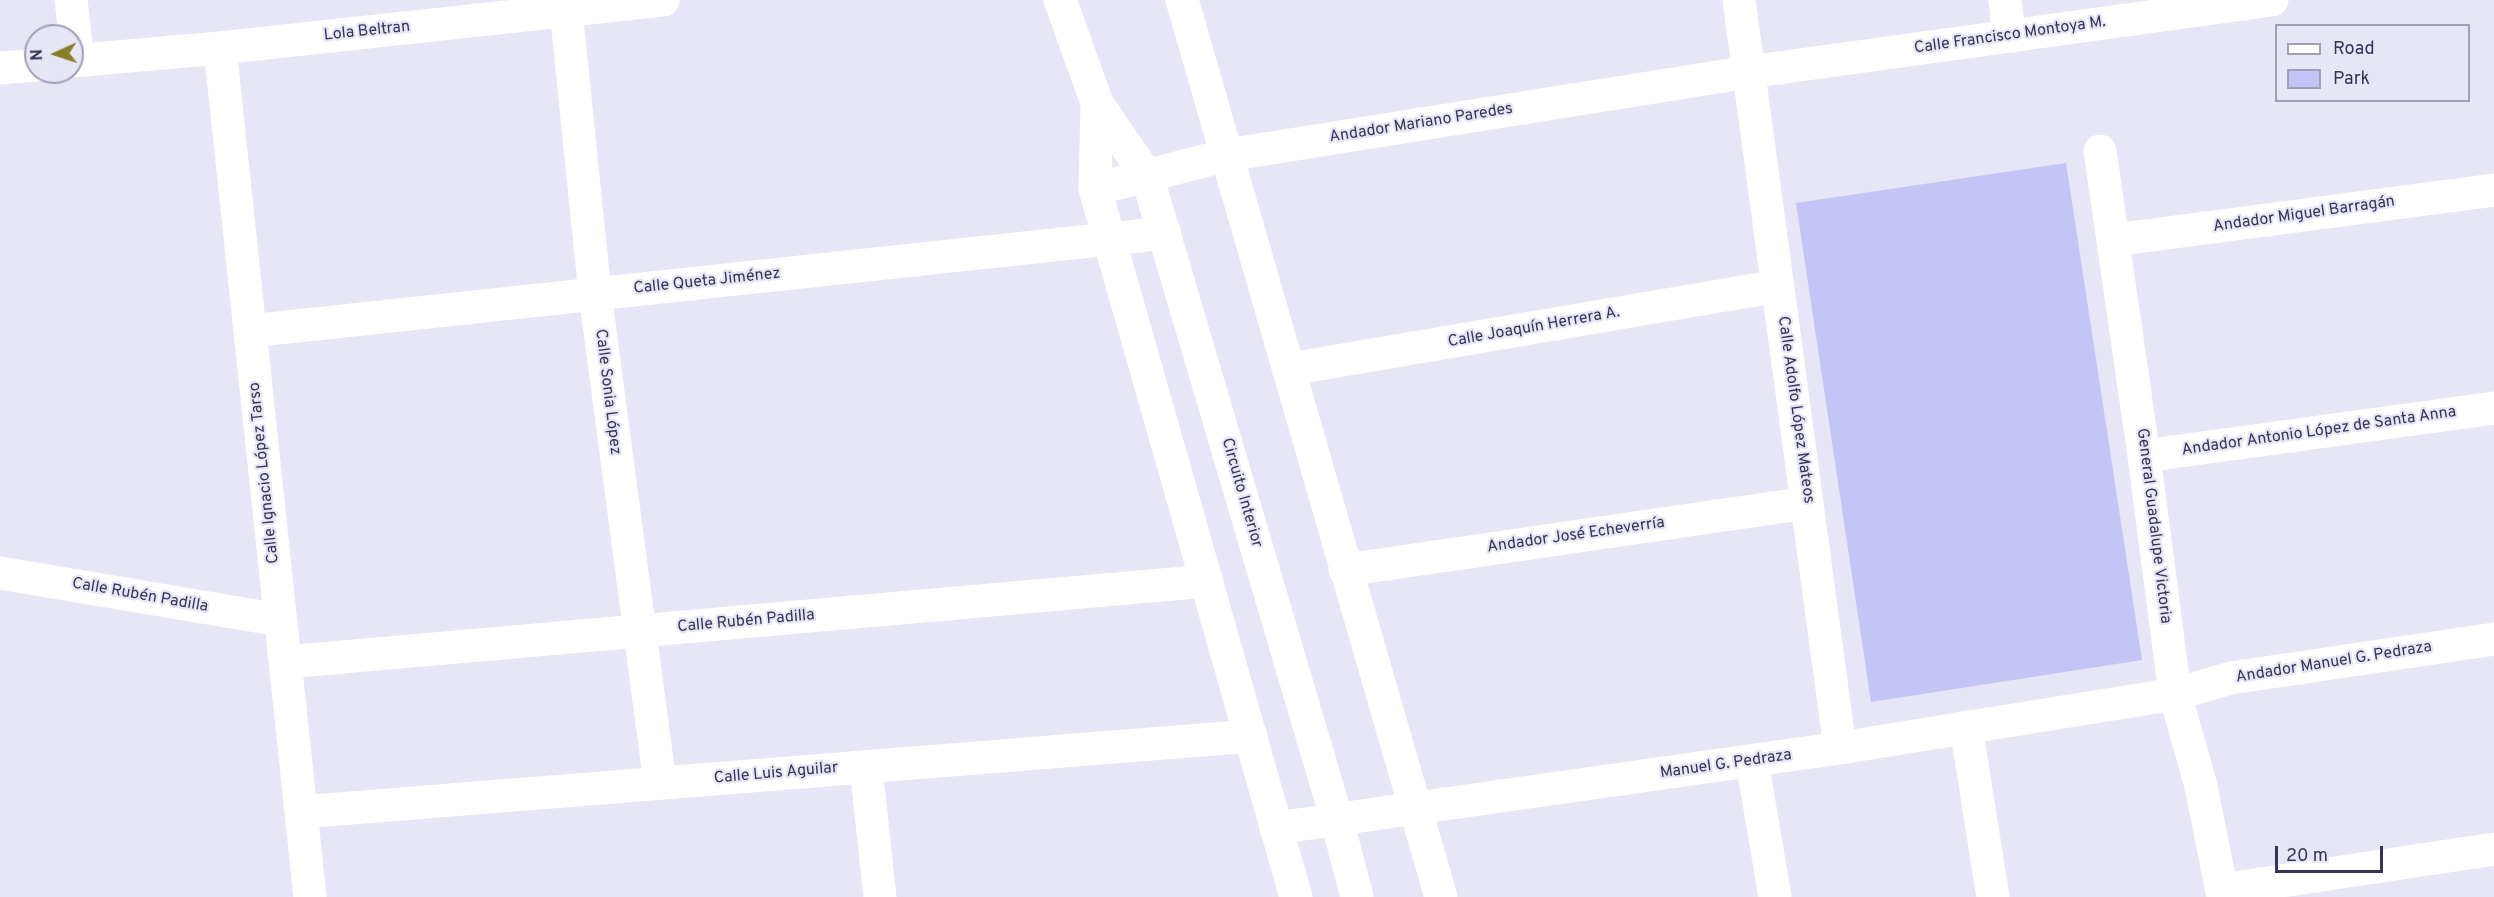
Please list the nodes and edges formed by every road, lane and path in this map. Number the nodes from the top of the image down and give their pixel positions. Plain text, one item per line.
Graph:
1 (70, 0) edge
2 (663, 0) edge
3 (1060, 0) edge
4 (1182, 0) edge
5 (1739, 0) edge
6 (2004, 0) edge
7 (2272, 0) edge
8 (566, 5) edge
9 (72, 24) edge
10 (2009, 36) junction
11 (220, 48) junction
12 (84, 60) edge
13 (24, 66) edge
14 (0, 68) edge
15 (1749, 72) junction
16 (1097, 103) junction
17 (2100, 151) dead end
18 (1227, 155) junction
19 (1147, 176) junction
20 (1095, 189) junction
21 (2494, 190) edge
22 (1165, 233) junction
23 (1109, 239) junction
24 (2114, 240) junction
25 (1778, 286) junction
26 (595, 294) junction
27 (250, 331) junction
28 (1290, 369) junction
29 (2494, 408) edge
30 (2144, 456) junction
31 (1807, 503) junction
32 (1345, 570) junction
33 (0, 573) edge
34 (1207, 582) junction
35 (280, 620) junction
36 (639, 631) junction
37 (2494, 639) edge
38 (286, 662) junction
39 (2175, 694) junction
40 (1966, 727) junction
41 (1251, 736) junction
42 (1840, 748) junction
43 (1752, 761) junction
44 (866, 767) junction
45 (660, 783) junction
46 (1416, 809) junction
47 (301, 812) junction
48 (1337, 820) junction
49 (1276, 828) junction
50 (2494, 849) edge
51 (2223, 894) edge
52 (310, 897) edge
53 (880, 897) edge
54 (1296, 897) edge
55 (1357, 897) edge
56 (1441, 897) edge
57 (1775, 897) edge
58 (1993, 897) edge

1 - 9 street
2 - 8 street, Lola Beltran
3 - 16 street, Circuito Interior
4 - 18 street
5 - 15 street, Calle Adolfo López Mateos
6 - 10 street
7 - 10 street, Calle Francisco Montoya M.
8 - 11 street, Lola Beltran
8 - 26 street, Calle Sonia López
10 - 15 street, Calle Francisco Montoya M.
11 - 12 street, Lola Beltran
11 - 27 street, Calle Ignacio López Tarso
13 - 14 street
15 - 18 street, Andador Mariano Paredes
15 - 25 street, Calle Adolfo López Mateos
16 - 19 street, Circuito Interior
16 - 20 street, Circuito Interior
17 - 24 street, General Guadalupe Victoria
18 - 19 street, Andador Mariano Paredes
18 - 28 street
19 - 20 street, Andador Mariano Paredes
19 - 22 street, Circuito Interior
20 - 23 street, Circuito Interior
21 - 24 street, Andador Miguel Barragán
22 - 23 street, Calle Queta Jiménez
22 - 48 street, Circuito Interior
23 - 26 street, Calle Queta Jiménez
23 - 34 street, Circuito Interior
24 - 30 street, General Guadalupe Victoria
25 - 28 street, Calle Joaquín Herrera A.
25 - 31 street, Calle Adolfo López Mateos
26 - 27 street, Calle Queta Jiménez
26 - 36 street, Calle Sonia López
27 - 35 street, Calle Ignacio López Tarso
28 - 32 street
29 - 30 street, Andador Antonio López de Santa Anna
30 - 39 street, General Guadalupe Victoria
31 - 32 street, Andador José Echeverría
31 - 42 street, Calle Adolfo López Mateos
32 - 46 street
33 - 35 street, Calle Rubén Padilla
34 - 36 street, Calle Rubén Padilla
34 - 41 street, Circuito Interior
35 - 38 street, Calle Ignacio López Tarso
36 - 38 street, Calle Rubén Padilla
36 - 45 street, Calle Sonia López
37 - 39 street, Andador Manuel G. Pedraza
38 - 47 street, Calle Ignacio López Tarso
39 - 40 street, Manuel G. Pedraza
39 - 51 street, General Guadalupe Victoria
40 - 42 street, Manuel G. Pedraza
40 - 58 street
41 - 44 street, Calle Luis Aguilar
41 - 49 street, Circuito Interior
42 - 43 street, Manuel G. Pedraza
43 - 46 street, Manuel G. Pedraza
43 - 57 street
44 - 45 street, Calle Luis Aguilar
44 - 53 street
45 - 47 street, Calle Luis Aguilar
46 - 48 street, Manuel G. Pedraza
46 - 56 street
47 - 52 street, Calle Ignacio López Tarso
48 - 49 street, Manuel G. Pedraza
48 - 55 street, Circuito Interior
49 - 54 street, Circuito Interior
50 - 51 street

